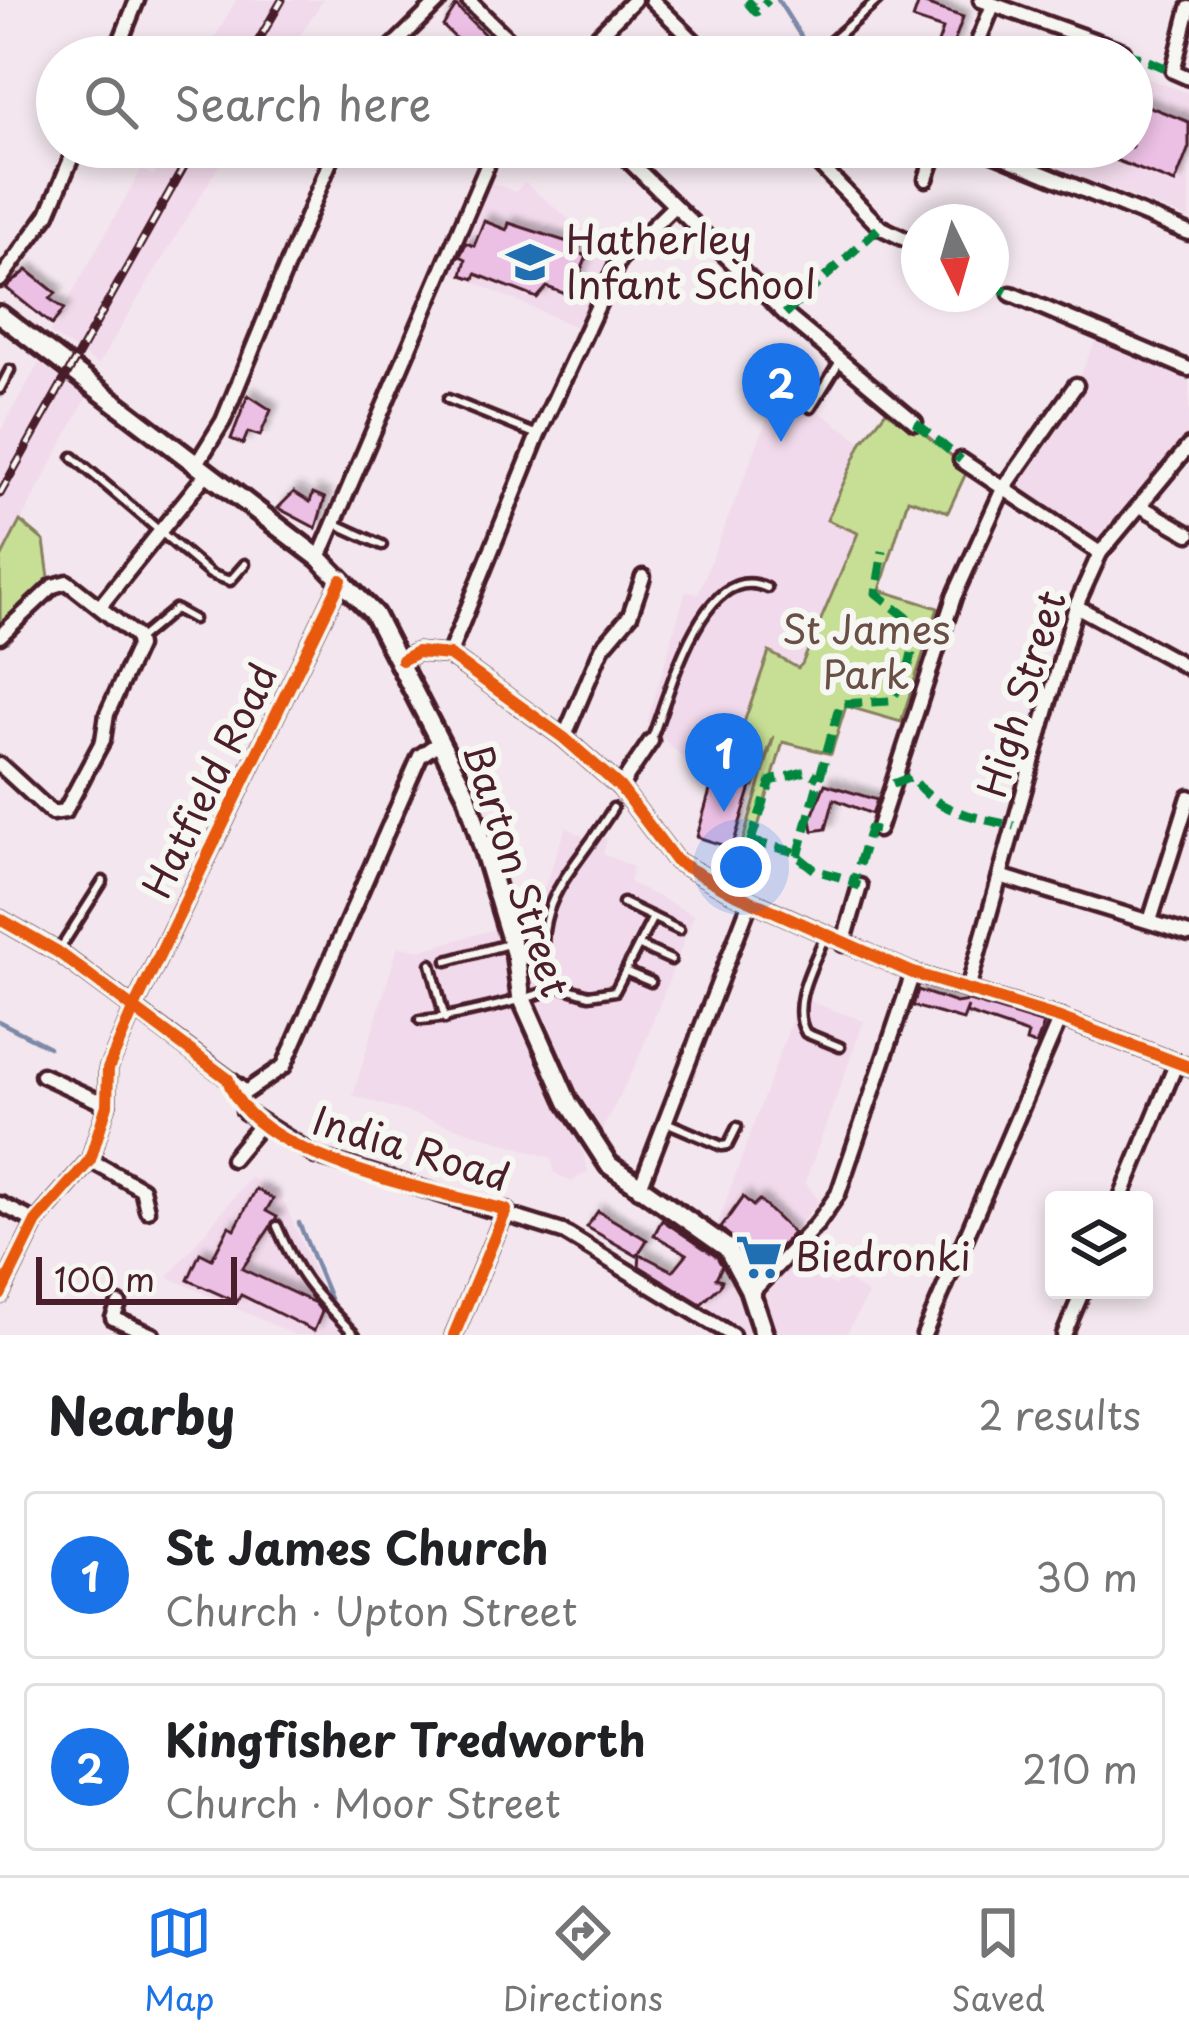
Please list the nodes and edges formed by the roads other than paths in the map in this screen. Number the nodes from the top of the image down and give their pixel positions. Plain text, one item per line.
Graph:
1 (137, 0) edge
2 (440, 0) edge
3 (468, 0) edge
4 (634, 0) edge
5 (652, 0) edge
6 (878, 0) edge
7 (987, 2) edge
8 (1189, 8) edge
9 (122, 36) edge
10 (403, 36) edge
11 (505, 36) edge
12 (598, 36) edge
13 (689, 36) edge
14 (837, 36) edge
15 (978, 36) edge
16 (1081, 36) edge
17 (1189, 78) edge
18 (67, 168) edge
19 (327, 168) edge
20 (486, 168) edge
21 (635, 168) edge
22 (823, 168) edge
23 (930, 168) edge
24 (1030, 168) edge
25 (926, 179) dead end
26 (673, 207) junction
27 (1189, 233) edge
28 (901, 237) edge
29 (0, 280) edge
30 (1011, 294) dead end
31 (0, 315) edge
32 (840, 361) junction
33 (1189, 369) edge
34 (10, 370) dead end
35 (1076, 385) dead end
36 (0, 389) edge
37 (448, 399) dead end
38 (811, 408) dead end
39 (915, 422) dead end
40 (538, 436) junction
41 (1189, 446) edge
42 (73, 457) dead end
43 (961, 460) dead end
44 (201, 469) junction
45 (1002, 491) junction
46 (1142, 507) junction
47 (334, 523) junction
48 (161, 527) junction
49 (1189, 534) edge
50 (382, 545) dead end
51 (1100, 553) junction
52 (319, 558) junction
53 (244, 564) dead end
54 (643, 577) dead end
55 (341, 580) junction
56 (767, 588) dead end
57 (101, 605) junction
58 (1076, 606) junction
59 (193, 619) dead end
60 (0, 636) edge
61 (137, 640) junction
62 (449, 655) junction
63 (402, 660) junction
64 (1189, 668) edge
65 (564, 738) junction
66 (441, 741) junction
67 (651, 741) joint
68 (0, 765) edge
69 (620, 787) junction
70 (1189, 797) edge
71 (613, 808) dead end
72 (878, 830) dead end
73 (1000, 876) junction
74 (103, 881) dead end
75 (860, 886) dead end
76 (750, 902) junction
77 (623, 903) dead end
78 (652, 919) junction
79 (1150, 922) junction
80 (2, 925) edge
81 (679, 930) dead end
82 (1189, 934) edge
83 (824, 936) junction
84 (512, 943) junction
85 (843, 944) junction
86 (640, 946) junction
87 (58, 952) junction
88 (671, 960) dead end
89 (447, 961) dead end
90 (431, 964) dead end
91 (627, 972) junction
92 (913, 973) junction
93 (651, 982) dead end
94 (968, 989) junction
95 (550, 991) junction
96 (521, 996) junction
97 (134, 1008) junction
98 (1060, 1018) junction
99 (445, 1019) junction
100 (420, 1020) dead end
101 (840, 1047) dead end
102 (1183, 1065) edge
103 (42, 1076) dead end
104 (106, 1105) junction
105 (244, 1111) dead end
106 (666, 1122) junction
107 (261, 1124) junction
108 (737, 1127) dead end
109 (232, 1159) dead end
110 (89, 1160) junction
111 (639, 1190) junction
112 (1124, 1191) edge
113 (0, 1204) edge
114 (147, 1210) dead end
115 (506, 1210) junction
116 (35, 1222) junction
117 (277, 1226) dead end
118 (751, 1293) junction
119 (0, 1295) edge
120 (1079, 1299) edge
121 (119, 1304) dead end
122 (152, 1335) edge
123 (355, 1335) edge
124 (454, 1335) edge
125 (732, 1335) edge
126 (763, 1335) edge
127 (924, 1335) edge
128 (1064, 1335) edge

1 - 9 street
2 - 10 street
3 - 11 street
4 - 12 street
5 - 13 street
6 - 14 lane
7 - 15 street
7 - 16 street
8 - 17 street
18 - 29 street
19 - 44 street
20 - 47 street
21 - 26 street
22 - 28 street
23 - 25 street
24 - 27 street
26 - 32 street
26 - 40 street
30 - 33 street
31 - 44 main road, Barton Street
32 - 38 lane
32 - 39 street
34 - 36 lane
35 - 45 street
37 - 40 lane
40 - 62 street
41 - 46 street, High Street
42 - 48 lane
43 - 45 street
44 - 48 street
44 - 52 main road, Barton Street
45 - 51 street
45 - 72 street
46 - 49 street
46 - 51 street, High Street
47 - 50 lane
47 - 52 street
48 - 53 lane
48 - 57 street
51 - 58 street, High Street
52 - 55 main road, Barton Street
54 - 65 street
55 - 63 main road, Barton Street
55 - 97 street, Hatfield Road
56 - 67 lane
57 - 60 street
57 - 61 street
58 - 64 street
58 - 73 street, High Street
59 - 61 lane
61 - 68 street
62 - 63 street
62 - 65 street
63 - 66 main road, Barton Street
65 - 69 street
66 - 84 main road, Barton Street
66 - 97 street
67 - 69 street
69 - 76 street
70 - 79 street
71 - 95 lane
73 - 79 street
73 - 94 street, High Street
74 - 87 lane
75 - 85 street
76 - 83 street
76 - 106 street
77 - 78 lane
78 - 81 lane
78 - 86 lane
79 - 82 street
80 - 87 street
83 - 85 street
83 - 101 lane
84 - 89 lane
84 - 96 main road, Barton Street
85 - 92 street
86 - 88 lane
86 - 91 lane
87 - 97 street
90 - 99 lane
91 - 93 lane
91 - 95 lane
92 - 94 street
92 - 118 street
94 - 98 street
95 - 96 lane
96 - 99 lane
96 - 111 main road, Barton Street
97 - 104 street, Hatfield Road
98 - 102 street
98 - 127 street
99 - 100 lane
102 - 112 street
103 - 104 street
104 - 110 street, Hatfield Road
105 - 107 street, India Road
106 - 108 lane
106 - 111 street
107 - 109 street, India Road
107 - 115 street, India Road
110 - 114 street
110 - 116 street
111 - 118 main road, Barton Street
113 - 116 street
115 - 124 street
115 - 125 street, India Road
116 - 119 street
117 - 123 lane
118 - 126 main road, Barton Street
120 - 128 street
121 - 122 street

